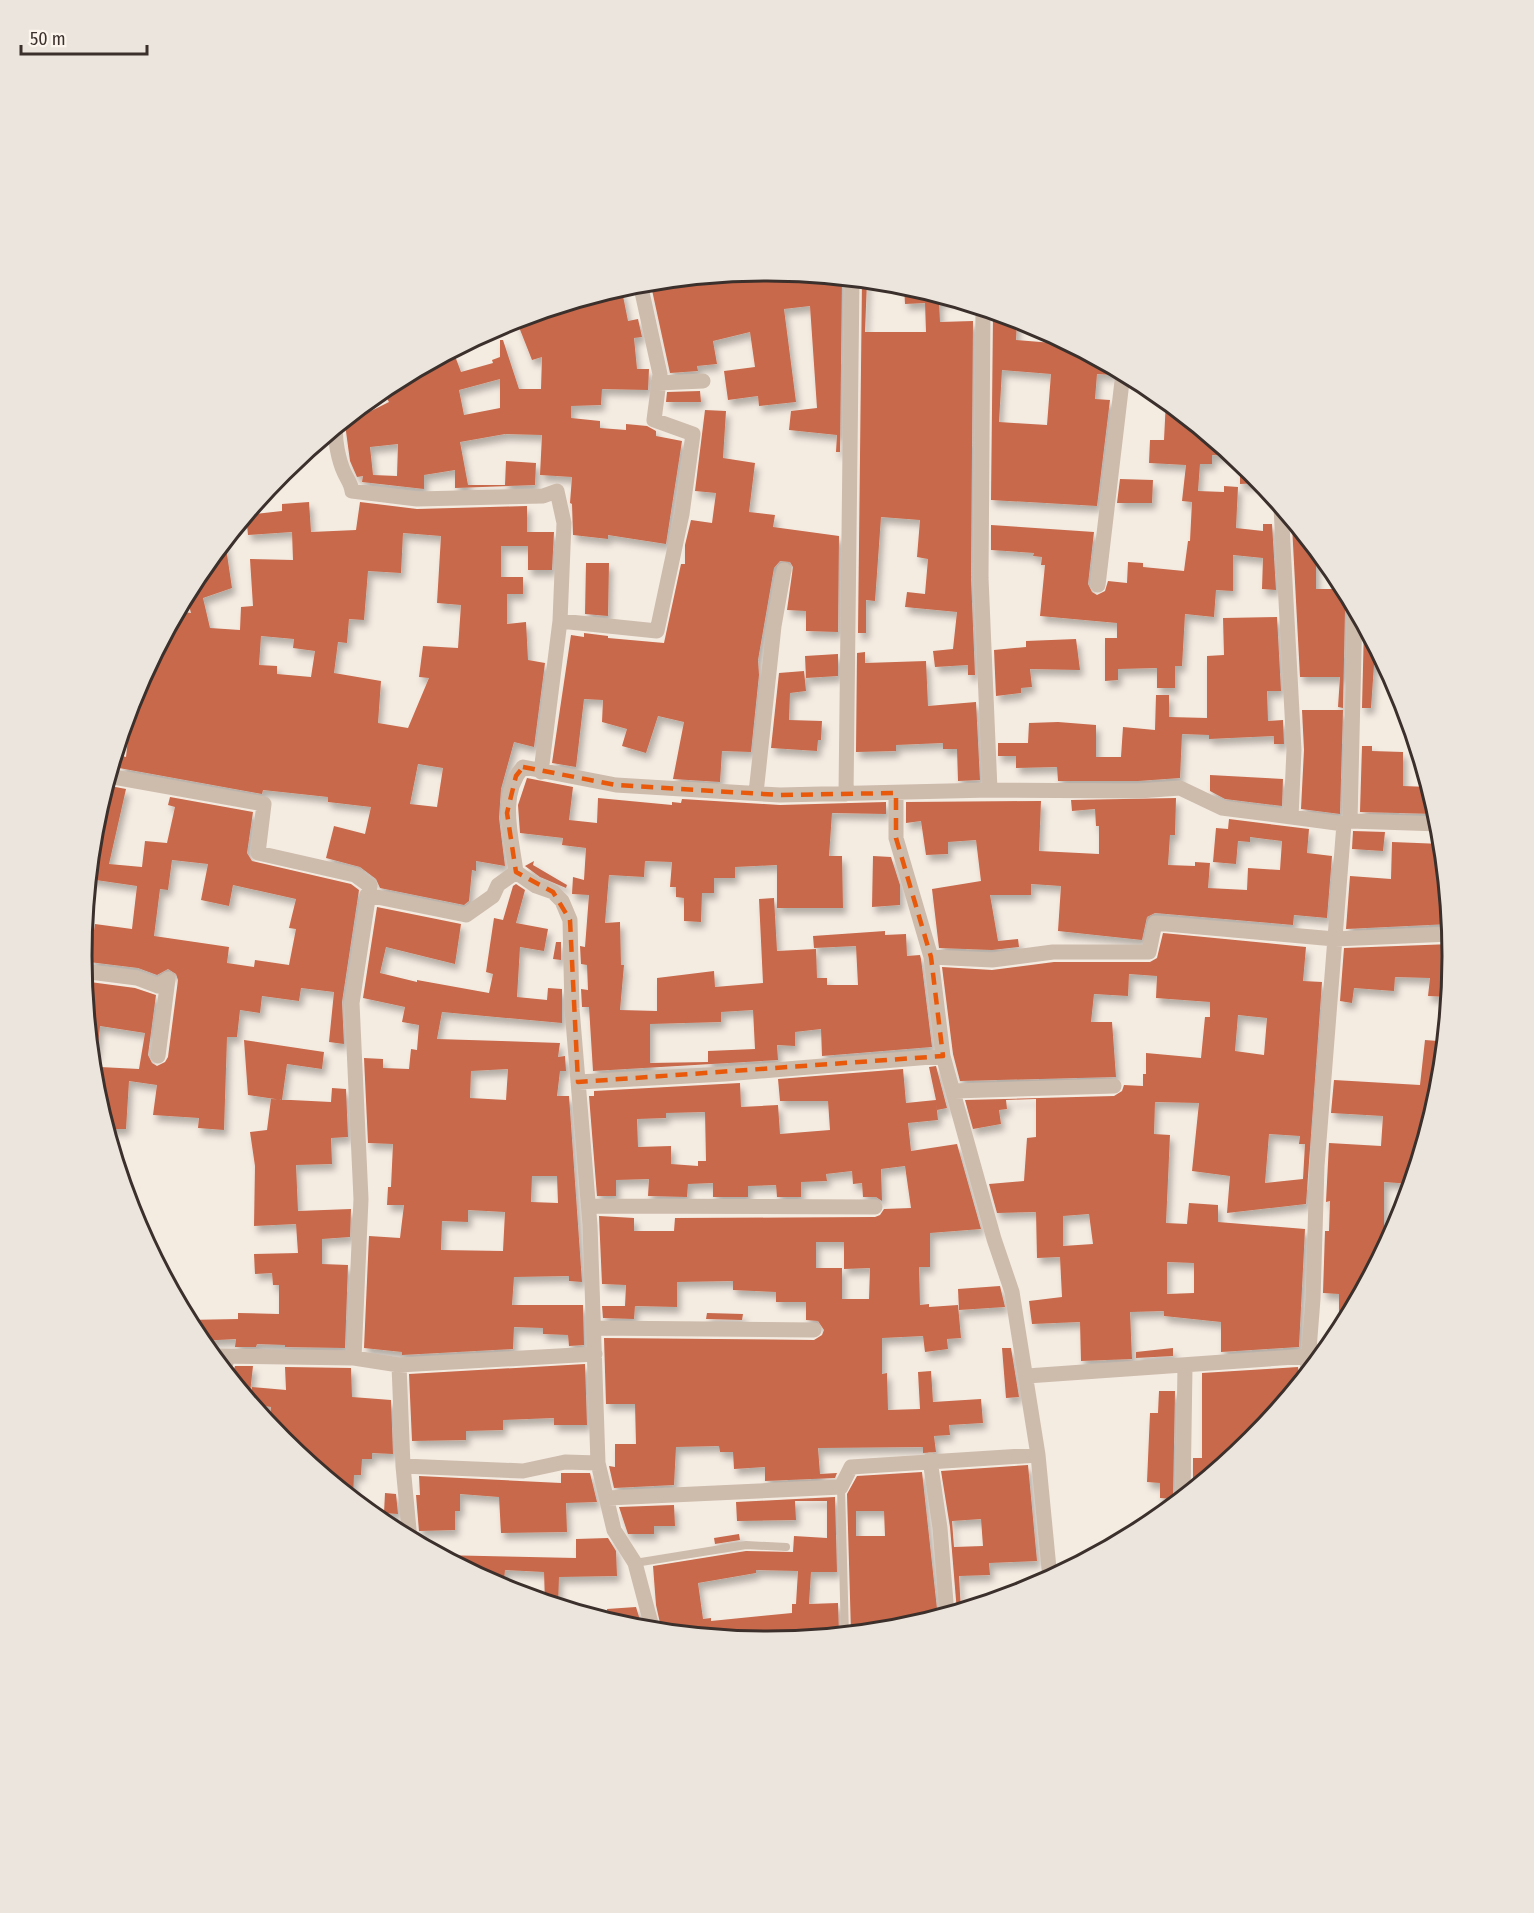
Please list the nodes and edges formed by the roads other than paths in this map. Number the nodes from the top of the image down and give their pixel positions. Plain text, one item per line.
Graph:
1 (852, 287) edge
2 (642, 293) edge
3 (983, 317) edge
4 (704, 381) dead end
5 (1122, 382) edge
6 (658, 383) junction
7 (336, 438) edge
8 (1282, 519) edge
9 (784, 570) dead end
10 (1098, 585) dead end
11 (560, 621) junction
12 (1354, 624) edge
13 (541, 772) junction
14 (116, 777) edge
15 (990, 790) junction
16 (756, 793) junction
17 (896, 793) junction
18 (846, 794) junction
19 (1291, 817) junction
20 (1347, 823) junction
21 (1430, 824) edge
22 (516, 872) junction
23 (367, 895) junction
24 (1441, 934) edge
25 (1335, 939) junction
26 (931, 957) junction
27 (92, 972) edge
28 (158, 1056) dead end
29 (942, 1056) junction
30 (578, 1082) junction
31 (1114, 1086) dead end
32 (954, 1091) junction
33 (589, 1206) junction
34 (875, 1208) dead end
35 (594, 1328) junction
36 (814, 1330) dead end
37 (595, 1354) junction
38 (222, 1355) edge
39 (231, 1355) junction
40 (1307, 1356) junction
41 (1312, 1356) edge
42 (354, 1358) junction
43 (1307, 1362) edge
44 (229, 1365) edge
45 (399, 1365) junction
46 (1185, 1366) junction
47 (1026, 1376) junction
48 (1038, 1455) junction
49 (930, 1460) junction
50 (598, 1463) junction
51 (403, 1466) junction
52 (841, 1486) junction
53 (1183, 1488) edge
54 (608, 1498) junction
55 (409, 1529) edge
56 (786, 1547) dead end
57 (634, 1563) junction
58 (1049, 1570) edge
59 (946, 1608) edge
60 (650, 1621) edge
61 (845, 1627) edge

1 - 18 street
2 - 6 street
3 - 15 street
4 - 6 street
5 - 10 street
6 - 11 street
7 - 11 street
8 - 19 street
9 - 16 street
11 - 13 street
12 - 20 street
13 - 16 street
13 - 22 street
14 - 23 street
15 - 17 street
15 - 19 street
16 - 18 street
17 - 18 street
17 - 26 street
19 - 20 street
20 - 21 street
20 - 25 street
22 - 23 street
22 - 30 street
23 - 42 street
24 - 25 street
25 - 26 street
25 - 40 street
26 - 29 street
27 - 28 street
29 - 30 street
29 - 32 street
30 - 33 street
31 - 32 street
32 - 47 street
33 - 34 street
33 - 35 street
35 - 36 street
35 - 37 street
37 - 45 street
37 - 50 street
38 - 39 street
39 - 42 street
39 - 44 lane
40 - 41 street
40 - 43 street
40 - 46 street
42 - 45 street
45 - 51 street
46 - 47 street
46 - 53 street
47 - 48 street
48 - 49 street
48 - 58 street
49 - 52 street
49 - 59 street
50 - 51 street
50 - 54 street
51 - 55 street
52 - 54 street
52 - 61 lane
54 - 57 street
56 - 57 lane
57 - 60 street

